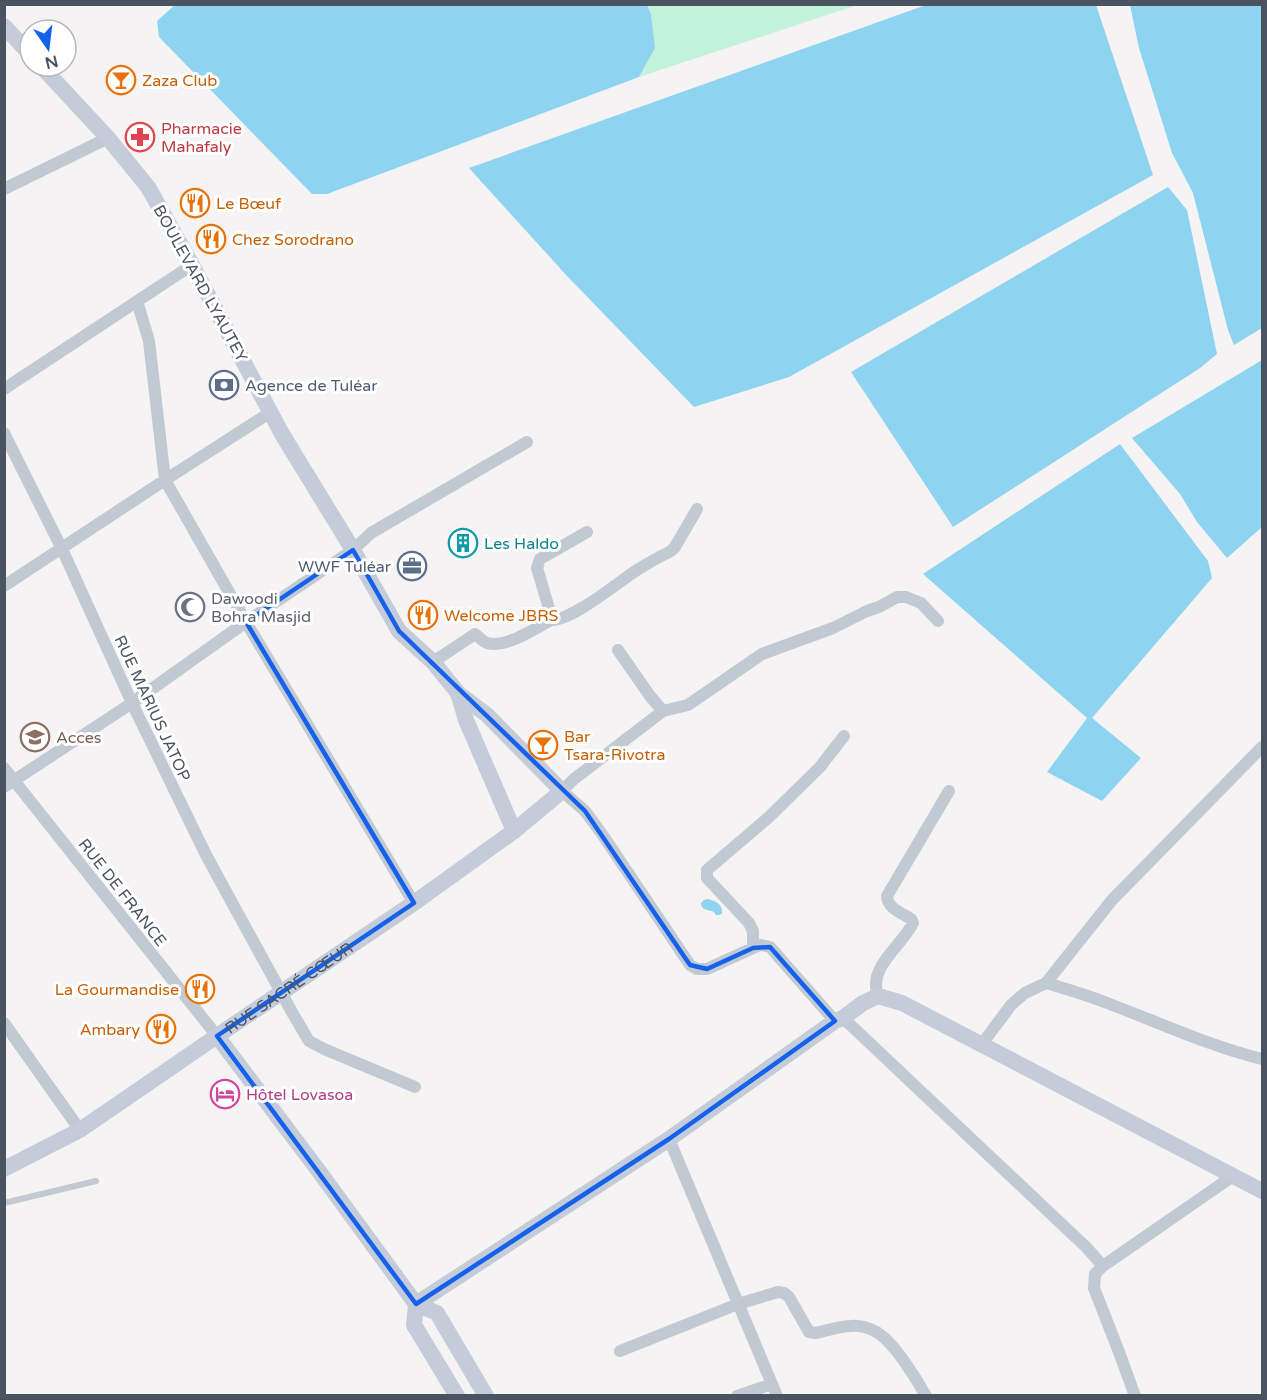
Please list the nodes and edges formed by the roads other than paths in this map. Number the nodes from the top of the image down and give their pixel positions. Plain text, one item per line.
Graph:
1 (4, 26) edge
2 (18, 41) edge
3 (52, 78) edge
4 (108, 138) junction
5 (4, 189) edge
6 (192, 265) junction
7 (137, 301) junction
8 (4, 389) edge
9 (271, 412) junction
10 (4, 433) edge
11 (527, 442) dead end
12 (165, 480) junction
13 (697, 509) dead end
14 (587, 532) dead end
15 (62, 549) junction
16 (353, 550) junction
17 (4, 586) edge
18 (551, 620) junction
19 (938, 621) dead end
20 (246, 622) junction
21 (618, 650) dead end
22 (433, 662) junction
23 (458, 693) junction
24 (132, 704) junction
25 (663, 711) junction
26 (844, 736) dead end
27 (1263, 747) edge
28 (4, 768) edge
29 (9, 783) edge
30 (562, 791) junction
31 (949, 791) dead end
32 (514, 831) junction
33 (414, 903) junction
34 (753, 948) junction
35 (1046, 983) junction
36 (281, 992) junction
37 (878, 996) junction
38 (839, 1019) junction
39 (4, 1023) edge
40 (217, 1036) junction
41 (982, 1044) junction
42 (1263, 1059) edge
43 (415, 1087) dead end
44 (80, 1130) junction
45 (669, 1139) junction
46 (4, 1169) edge
47 (1233, 1176) junction
48 (96, 1181) dead end
49 (1263, 1191) edge
50 (4, 1203) edge
51 (1103, 1266) junction
52 (416, 1304) junction
53 (738, 1304) junction
54 (620, 1351) dead end
55 (775, 1390) edge
56 (457, 1395) edge
57 (486, 1395) edge
58 (737, 1395) edge
59 (926, 1395) edge
60 (1135, 1395) edge

1 - 2 street
3 - 4 street, BOULEVARD LYAUTEY
4 - 5 street
4 - 6 street, BOULEVARD LYAUTEY
6 - 7 street
6 - 9 street, BOULEVARD LYAUTEY
7 - 8 street
7 - 12 street
9 - 12 street
9 - 16 street, BOULEVARD LYAUTEY
10 - 15 street, RUE MARIUS JATOP
11 - 16 street
12 - 15 street
12 - 20 street
13 - 18 street
14 - 18 street
15 - 17 street
15 - 24 street, RUE MARIUS JATOP
16 - 20 street
16 - 22 street, BOULEVARD LYAUTEY
18 - 22 street
19 - 25 street
20 - 24 street
20 - 33 street
21 - 25 street
22 - 23 street, BOULEVARD LYAUTEY
23 - 30 street, BOULEVARD LYAUTEY
23 - 32 street, BOULEVARD LYAUTEY
24 - 29 street
24 - 36 street, RUE MARIUS JATOP
25 - 30 street
26 - 34 street
27 - 35 street
28 - 29 street, RUE DE FRANCE
29 - 40 street, RUE DE FRANCE
30 - 32 street, RUE SACRÉ CŒUR
30 - 34 street
31 - 37 street
32 - 33 street, RUE SACRÉ CŒUR
33 - 36 street, RUE SACRÉ CŒUR
34 - 38 street
35 - 41 street
35 - 42 street
36 - 40 street, RUE SACRÉ CŒUR
36 - 43 street, RUE MARIUS JATOP
37 - 38 street
37 - 41 street
38 - 45 street
38 - 51 street
39 - 44 street
40 - 44 street, RUE SACRÉ CŒUR
40 - 52 street
41 - 47 street
44 - 46 street, RUE SACRÉ CŒUR
45 - 52 street
45 - 53 street
47 - 49 street
47 - 51 street
48 - 50 lane
51 - 60 street
52 - 56 street
52 - 57 street
53 - 54 street
53 - 55 street
53 - 59 street
55 - 58 street

